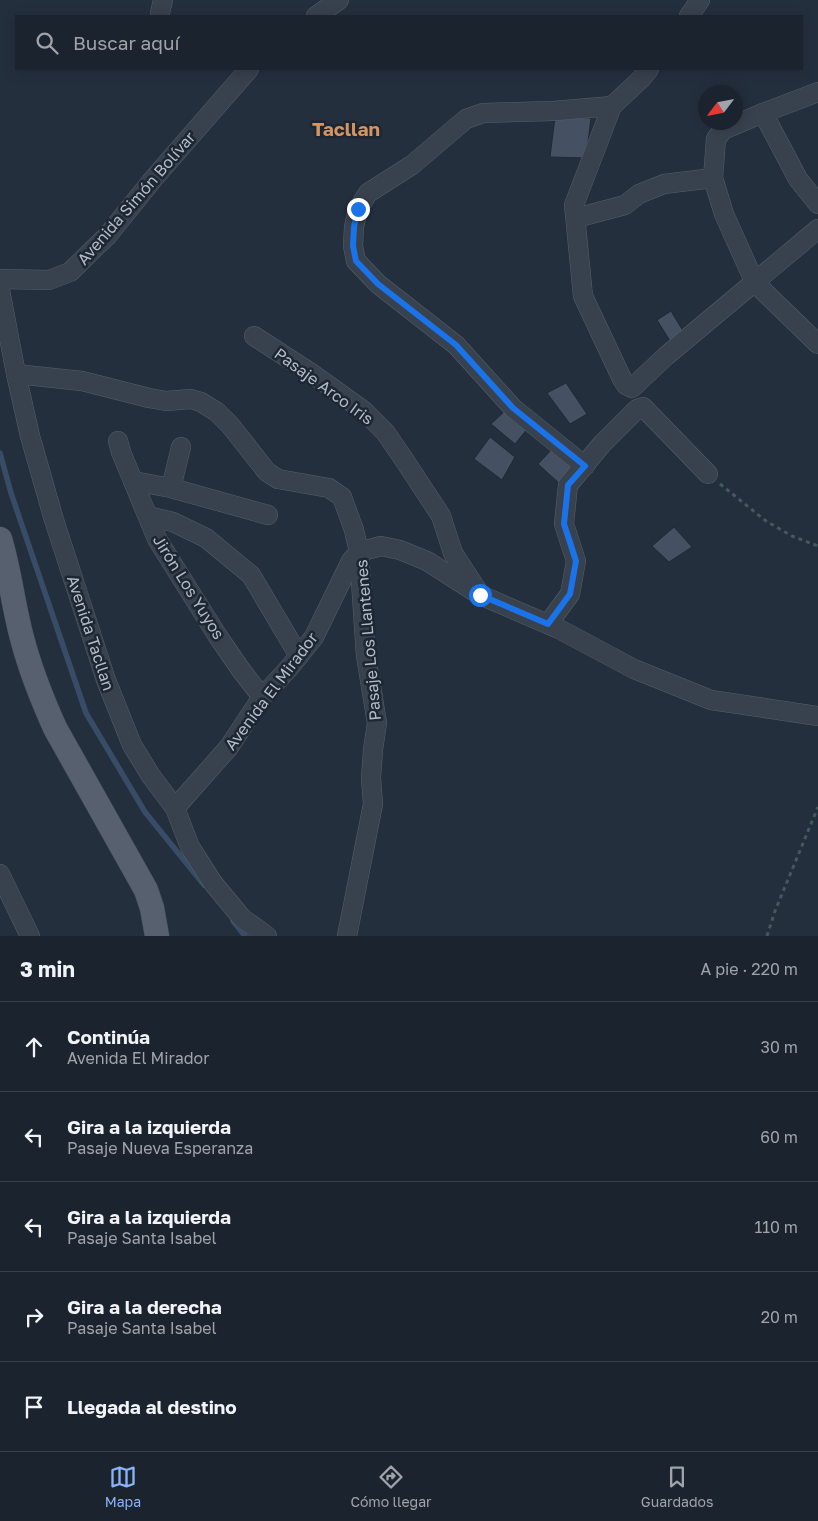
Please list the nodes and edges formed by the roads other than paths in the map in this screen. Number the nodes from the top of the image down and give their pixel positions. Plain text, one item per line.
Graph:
1 (338, 0) edge
2 (700, 0) edge
3 (317, 15) edge
4 (691, 15) edge
5 (248, 70) edge
6 (648, 70) edge
7 (818, 92) edge
8 (612, 106) junction
9 (763, 113) junction
10 (713, 178) junction
11 (818, 204) edge
12 (576, 218) junction
13 (818, 229) edge
14 (0, 278) edge
15 (755, 283) junction
16 (0, 290) edge
17 (254, 336) dead end
18 (818, 344) edge
19 (16, 374) junction
20 (118, 442) dead end
21 (181, 447) dead end
22 (585, 466) junction
23 (708, 474) road end
24 (133, 481) junction
25 (170, 488) junction
26 (148, 516) junction
27 (268, 516) dead end
28 (0, 539) edge
29 (359, 552) junction
30 (480, 595) junction
31 (548, 624) junction
32 (299, 656) junction
33 (262, 697) junction
34 (818, 716) edge
35 (175, 808) junction
36 (0, 874) edge
37 (30, 936) edge
38 (157, 936) edge
39 (267, 936) edge
40 (347, 936) edge

1 - 3 street
2 - 4 street
5 - 14 street, Avenida Simón Bolívar
6 - 8 street
7 - 9 street
8 - 12 street
8 - 22 street
9 - 10 street
9 - 11 street
10 - 12 street
10 - 15 street
12 - 15 street
13 - 15 street
15 - 18 street
16 - 19 street, Avenida Tacllan
17 - 30 street, Pasaje Arco Iris
19 - 29 street, Pasaje Los Llantenes
19 - 35 street, Avenida Tacllan
20 - 24 street, Jirón Los Yuyos
21 - 25 street
22 - 23 street
22 - 31 street
24 - 25 street
24 - 26 street, Jirón Los Yuyos
25 - 27 street
26 - 32 street
26 - 33 street, Jirón Los Yuyos
28 - 38 main road
29 - 30 street
29 - 32 street, Avenida El Mirador
29 - 40 street, Pasaje Los Llantenes
30 - 31 street
31 - 34 street
32 - 33 street, Avenida El Mirador
33 - 35 street, Avenida El Mirador
35 - 39 street, Avenida Tacllan
36 - 37 street

